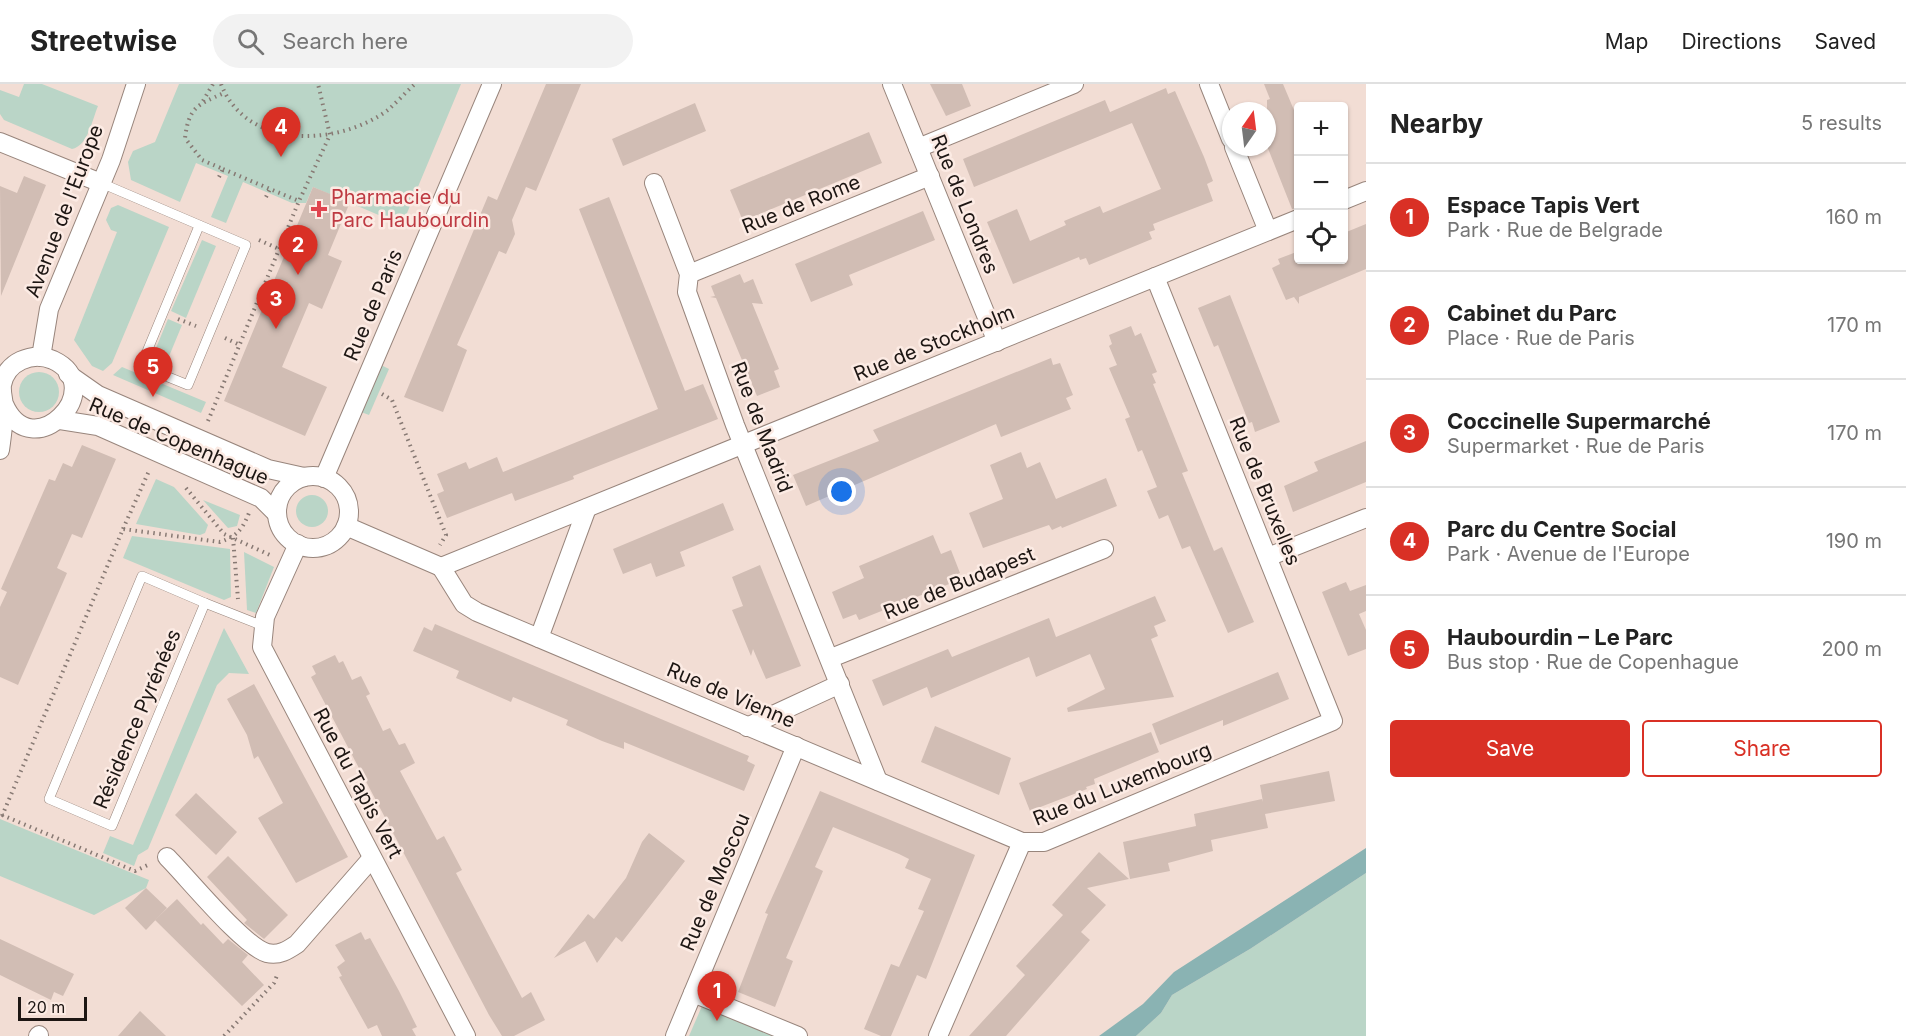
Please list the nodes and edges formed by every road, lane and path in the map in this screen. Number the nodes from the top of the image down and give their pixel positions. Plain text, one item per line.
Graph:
1 (136, 84) edge
2 (213, 84) edge
3 (221, 84) edge
4 (318, 84) edge
5 (415, 84) edge
6 (492, 84) edge
7 (892, 84) edge
8 (1074, 84) edge
9 (1209, 84) edge
10 (224, 93) junction
11 (202, 103) junction
12 (1222, 116) edge
13 (330, 135) junction
14 (0, 142) edge
15 (918, 148) junction
16 (1238, 156) edge
17 (223, 169) junction
18 (930, 176) junction
19 (219, 177) dead end
20 (101, 183) junction
21 (654, 183) dead end
22 (270, 189) junction
23 (1366, 190) edge
24 (266, 197) dead end
25 (1348, 198) edge
26 (299, 201) junction
27 (1294, 221) edge
28 (199, 226) junction
29 (1268, 231) junction
30 (689, 274) junction
31 (1155, 278) junction
32 (997, 342) junction
33 (41, 357) junction
34 (68, 374) junction
35 (386, 385) dead end
36 (4, 404) junction
37 (60, 420) junction
38 (33, 427) junction
39 (217, 428) dead end
40 (743, 444) junction
41 (0, 450) edge
42 (156, 474) dead end
43 (304, 477) junction
44 (324, 478) junction
45 (183, 485) dead end
46 (587, 508) junction
47 (277, 514) junction
48 (1366, 518) edge
49 (346, 526) junction
50 (123, 529) dead end
51 (233, 537) junction
52 (298, 544) junction
53 (1104, 549) dead end
54 (1268, 557) junction
55 (289, 564) junction
56 (436, 564) junction
57 (205, 603) junction
58 (240, 617) junction
59 (263, 626) junction
60 (539, 638) junction
61 (831, 658) junction
62 (840, 684) junction
63 (1333, 721) joint
64 (747, 727) junction
65 (796, 746) junction
66 (878, 781) junction
67 (0, 814) edge
68 (1022, 842) junction
69 (167, 857) joint
70 (372, 858) junction
71 (285, 952) junction
72 (693, 993) junction
73 (224, 1036) edge
74 (466, 1036) edge
75 (675, 1036) edge
76 (798, 1036) edge
77 (938, 1036) edge

1 - 20 street, Avenue de l'Europe
2 - 11 path
3 - 10 path
4 - 13 path
5 - 13 path
6 - 44 street, Rue de Paris
7 - 15 street, Rue de Londres
8 - 15 street
9 - 12 street
10 - 11 path
10 - 13 path
11 - 17 path
13 - 26 path
14 - 20 street
15 - 18 street, Rue de Londres
16 - 29 street
17 - 19 path
17 - 22 path
18 - 30 street, Rue de Rome
18 - 32 street, Rue de Londres
20 - 28 lane
20 - 33 street, Avenue de l'Europe
21 - 30 street, Rue de Madrid
22 - 24 path
22 - 26 path
23 - 25 street
26 - 39 path
27 - 29 street, Rue de Stockholm
28 - 28 lane
29 - 31 street, Rue de Stockholm
30 - 40 street, Rue de Madrid
31 - 32 street, Rue de Stockholm
31 - 54 street, Rue de Bruxelles
32 - 40 street, Rue de Stockholm
33 - 34 street
33 - 36 street
34 - 37 street
34 - 43 street, Rue de Copenhague
35 - 56 path
36 - 38 street
36 - 41 street
37 - 38 street
37 - 47 street, Rue de Copenhague
38 - 41 street
40 - 46 street, Rue de Stockholm
40 - 61 street, Rue de Madrid
42 - 50 path
43 - 44 street
43 - 47 street
44 - 49 street
45 - 51 path
46 - 56 street, Rue de Stockholm
46 - 60 street
47 - 52 street
48 - 54 street
49 - 52 street
49 - 56 street
51 - 55 path
51 - 58 path
52 - 55 street, Rue du Tapis Vert
53 - 61 street, Rue de Budapest
54 - 63 street, Rue de Bruxelles
55 - 59 street, Rue du Tapis Vert
56 - 60 street, Rue de Vienne
57 - 57 lane, Résidence Pyrénées
57 - 58 lane
58 - 59 lane
59 - 70 street, Rue du Tapis Vert
60 - 64 street, Rue de Vienne
61 - 62 street, Rue de Madrid
62 - 64 street
62 - 66 street, Rue de Madrid
63 - 68 street, Rue du Luxembourg
64 - 65 street, Rue de Vienne
65 - 66 street, Rue de Vienne
65 - 72 street, Rue de Moscou
66 - 68 street, Rue de Vienne
67 - 69 path
68 - 77 street, Rue du Luxembourg
69 - 71 street
70 - 71 street
70 - 74 street, Rue du Tapis Vert
71 - 73 path
72 - 75 street, Rue de Moscou
72 - 76 street

